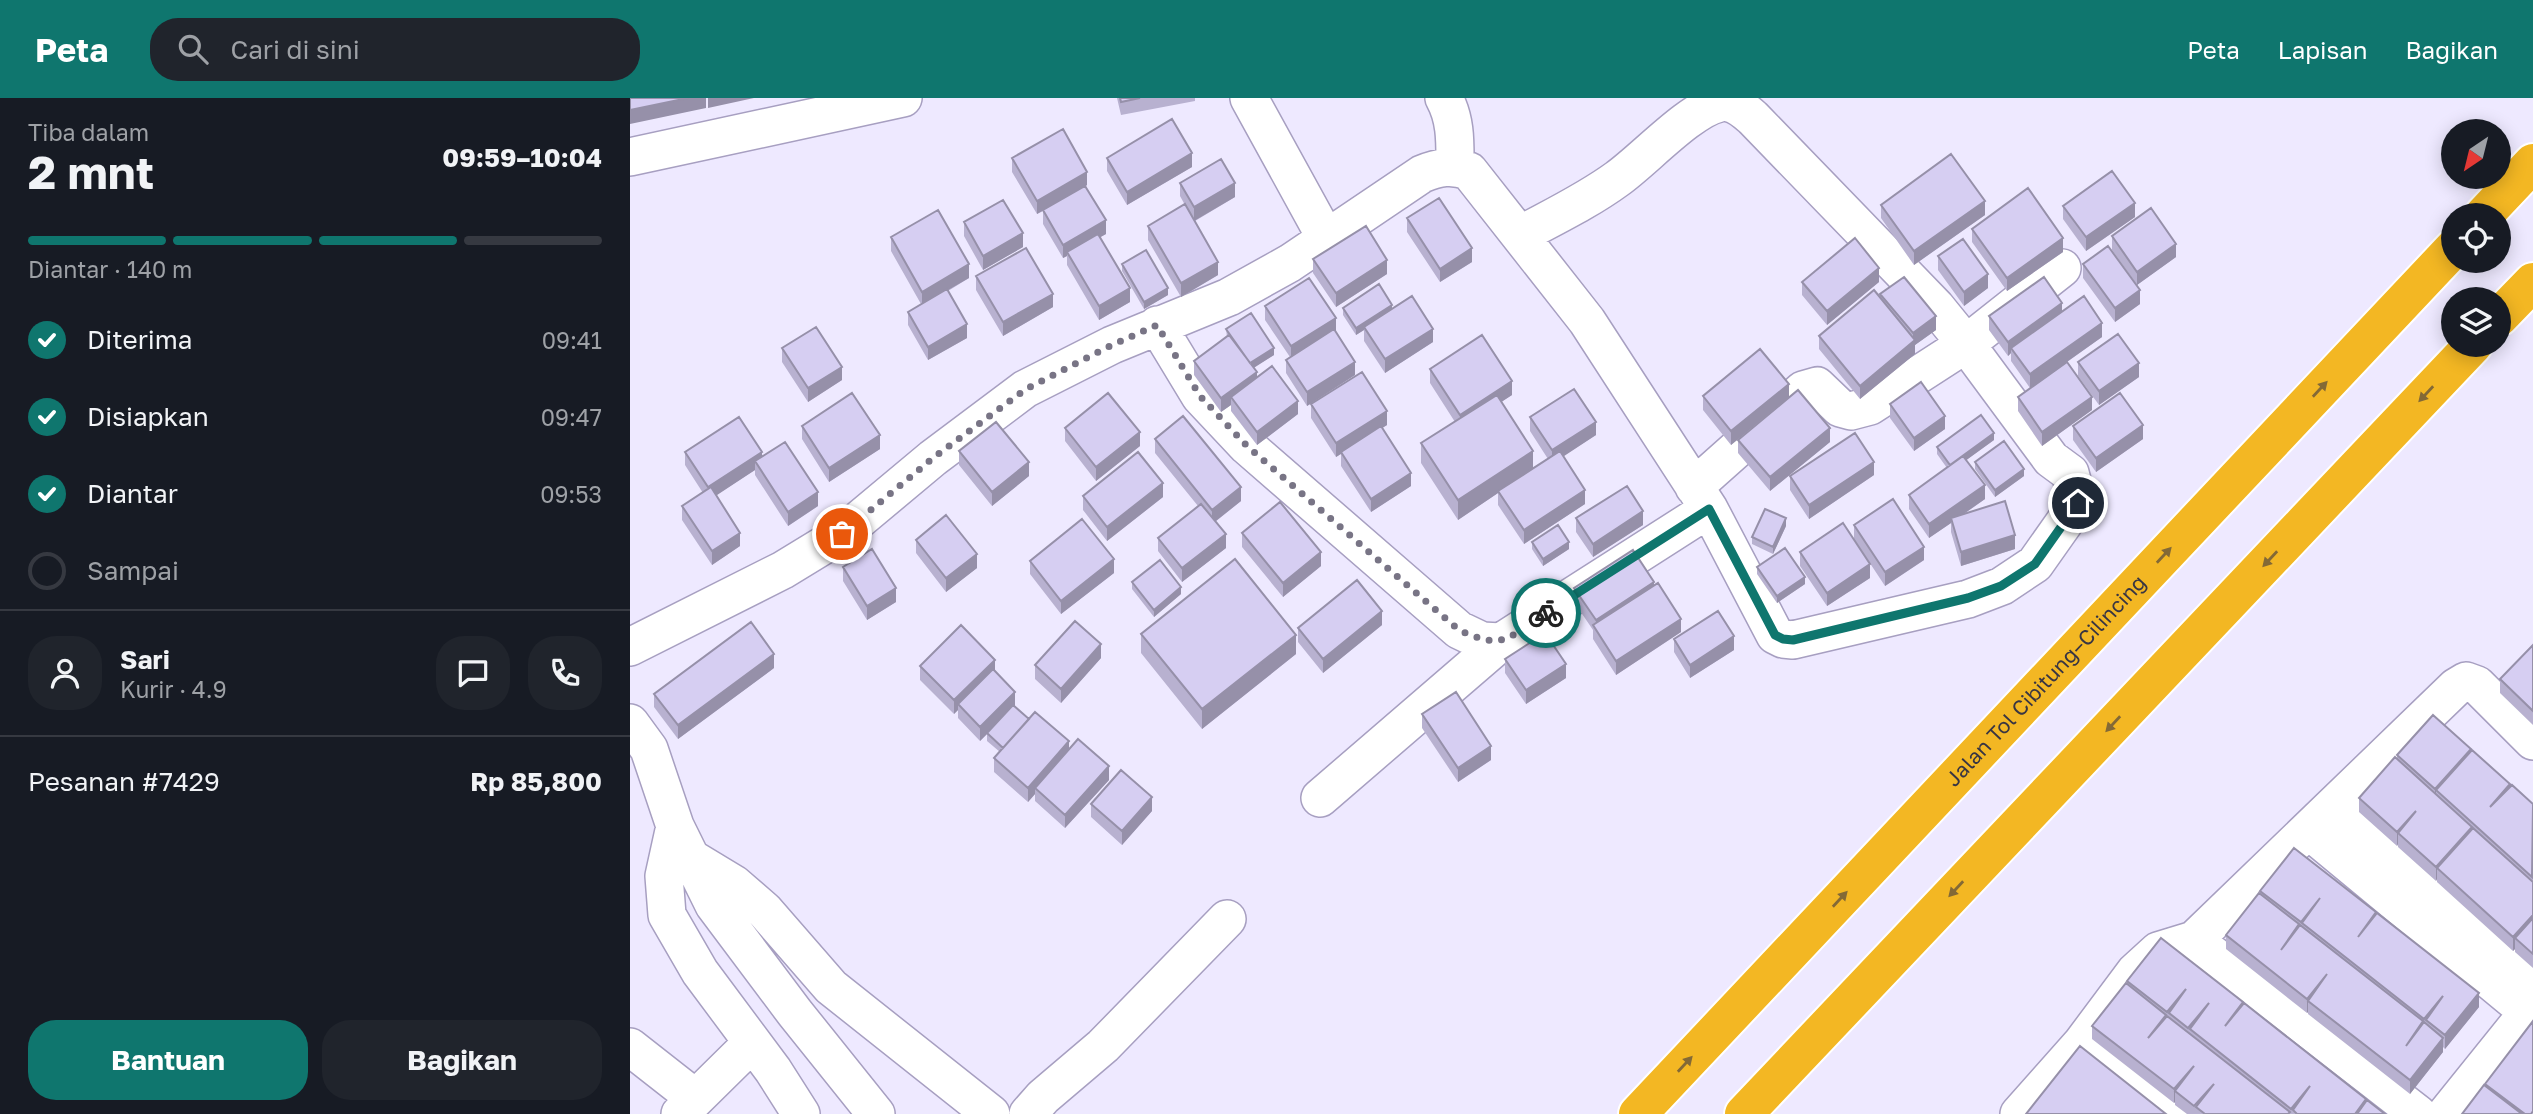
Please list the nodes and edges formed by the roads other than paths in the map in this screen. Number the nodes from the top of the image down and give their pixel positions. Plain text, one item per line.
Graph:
1 (903, 98) edge
2 (1249, 98) edge
3 (1444, 98) edge
4 (630, 157) edge
5 (2533, 163) edge
6 (1455, 166) junction
7 (2495, 203) edge
8 (1520, 235) junction
9 (1327, 240) junction
10 (2441, 262) edge
11 (2062, 268) dead end
12 (2533, 282) edge
13 (2511, 305) edge
14 (1157, 325) junction
15 (1966, 344) junction
16 (2462, 357) edge
17 (1702, 498) junction
18 (1501, 642) junction
19 (630, 647) edge
20 (630, 723) edge
21 (2533, 741) edge
22 (1320, 797) dead end
23 (2335, 805) junction
24 (2308, 830) junction
25 (683, 842) junction
26 (1227, 919) dead end
27 (2194, 940) junction
28 (2531, 999) edge
29 (752, 1043) junction
30 (2082, 1043) junction
31 (630, 1047) edge
32 (687, 1106) edge
33 (801, 1114) edge
34 (876, 1114) edge
35 (991, 1114) edge
36 (1028, 1114) edge
37 (1638, 1114) edge
38 (1744, 1114) edge
39 (2019, 1114) edge
40 (2175, 1114) edge
41 (2418, 1114) edge
42 (2446, 1114) edge

1 - 4 street
2 - 9 street
3 - 6 street
5 - 7 highway
6 - 8 street
6 - 9 street
8 - 15 street
8 - 17 street
9 - 14 street
37 -> 10 highway, Jalan Tol Cibitung–Cilincing
11 - 15 street
12 - 13 highway
14 - 18 street
14 - 19 street
15 - 17 street
15 - 17 street
16 -> 38 highway
17 - 18 street
18 - 22 street
20 - 25 street
21 - 23 street
23 - 24 street
23 - 28 street
24 - 27 street
24 - 28 street
25 - 29 street
25 - 34 street
25 - 35 street
26 - 36 street
27 - 30 street
27 - 41 street
28 - 42 street
29 - 32 street
29 - 33 street
30 - 39 street
30 - 40 street
31 - 32 street

